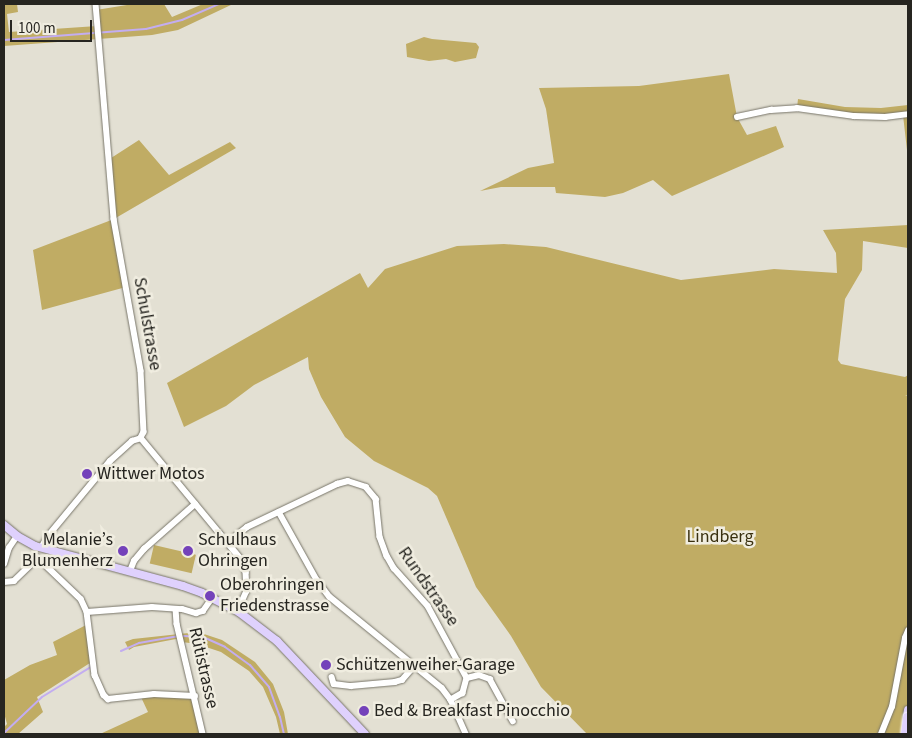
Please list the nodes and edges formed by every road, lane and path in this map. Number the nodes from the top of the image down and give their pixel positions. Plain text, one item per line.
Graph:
1 (96, 4) edge
2 (908, 114) edge
3 (737, 117) dead end
4 (141, 438) junction
5 (195, 504) junction
6 (279, 512) junction
7 (4, 525) edge
8 (17, 536) junction
9 (228, 542) junction
10 (41, 548) junction
11 (4, 564) edge
12 (130, 571) junction
13 (4, 582) edge
14 (212, 598) junction
15 (176, 609) junction
16 (238, 611) junction
17 (87, 612) junction
18 (908, 630) edge
19 (414, 666) junction
20 (332, 677) dead end
21 (468, 678) junction
22 (195, 696) junction
23 (451, 700) junction
24 (908, 713) edge
25 (513, 721) dead end
26 (363, 733) edge
27 (203, 734) edge
28 (466, 734) edge
29 (881, 734) edge
30 (905, 734) edge

1 - 4 street, Schulstrasse
2 - 3 street
4 - 5 street
4 - 10 street
5 - 9 street
5 - 12 street
6 - 9 street, Rundstrasse
6 - 19 street
6 - 21 street, Rundstrasse
7 - 8 main road
8 - 10 main road
8 - 11 street
9 - 16 street
10 - 12 main road
12 - 14 main road
13 - 17 street
14 - 15 street
14 - 16 main road
15 - 17 street
15 - 22 street, Rütistrasse
16 - 26 main road
17 - 22 street
18 - 29 street
19 - 20 street
19 - 23 street
21 - 23 street
21 - 25 street
22 - 27 street, Rütistrasse
23 - 28 street
24 - 30 main road, bridge

